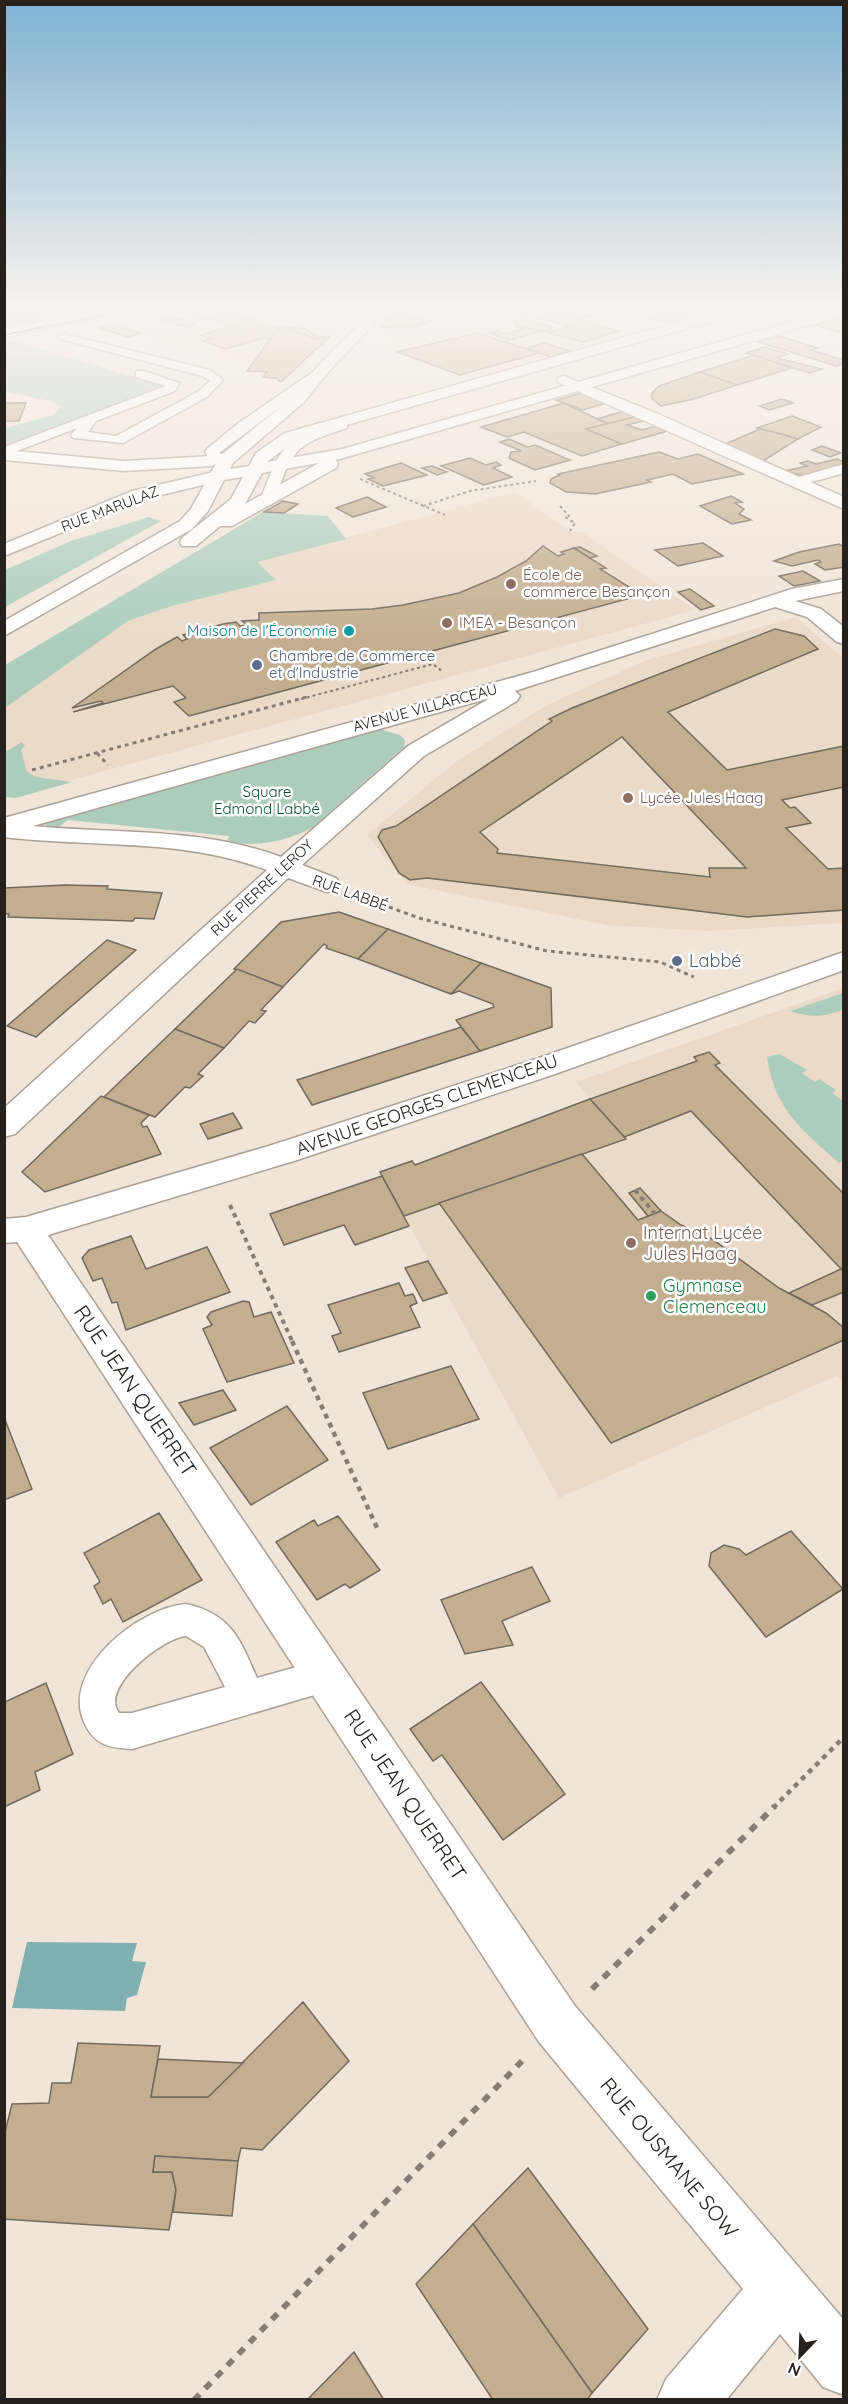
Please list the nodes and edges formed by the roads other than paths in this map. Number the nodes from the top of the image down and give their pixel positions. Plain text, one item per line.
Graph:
1 (90, 420) joint
2 (155, 420) edge
3 (275, 420) edge
4 (344, 420) edge
5 (357, 420) edge
6 (438, 420) edge
7 (453, 420) edge
8 (657, 420) edge
9 (4, 453) edge
10 (344, 454) junction
11 (283, 460) junction
12 (259, 463) junction
13 (222, 468) junction
14 (843, 468) edge
15 (797, 482) junction
16 (267, 501) junction
17 (843, 504) edge
18 (189, 542) junction
19 (4, 551) edge
20 (843, 585) edge
21 (778, 602) junction
22 (4, 630) edge
23 (843, 638) edge
24 (4, 646) edge
25 (541, 677) junction
26 (4, 828) edge
27 (283, 869) junction
28 (327, 884) road end
29 (843, 960) edge
30 (4, 1126) edge
31 (15, 1230) edge
32 (325, 1676) junction
33 (248, 1698) dead end
34 (557, 2024) joint
35 (780, 2290) junction
36 (843, 2366) edge
37 (687, 2400) edge

1 - 2 lane
1 - 9 lane
3 - 13 main road
4 - 12 main road
5 - 11 lane
6 - 11 main road
7 - 10 main road
8 - 15 main road
9 - 13 main road
10 - 11 main road
10 - 16 main road
11 - 12 main road
11 - 16 lane
12 - 13 main road
12 - 18 main road
13 - 19 main road, RUE MARULAZ
13 - 22 main road
14 - 15 lane
15 - 17 main road
16 - 18 main road
18 - 24 main road
20 - 21 main road, AVENUE VILLARCEAU
21 - 23 main road
21 - 25 main road, AVENUE VILLARCEAU
25 - 26 main road, AVENUE VILLARCEAU
25 - 27 main road, RUE PIERRE LEROY
26 - 27 main road, RUE LABBÉ
27 - 28 main road, RUE LABBÉ
27 - 30 main road, RUE PIERRE LEROY
29 - 31 main road, AVENUE GEORGES CLEMENCEAU
31 - 32 main road, RUE JEAN QUERRET
32 - 33 lane
32 - 34 main road, RUE JEAN QUERRET
34 - 35 main road, RUE OUSMANE SOW
35 - 36 main road, RUE OUSMANE SOW
35 - 37 main road

